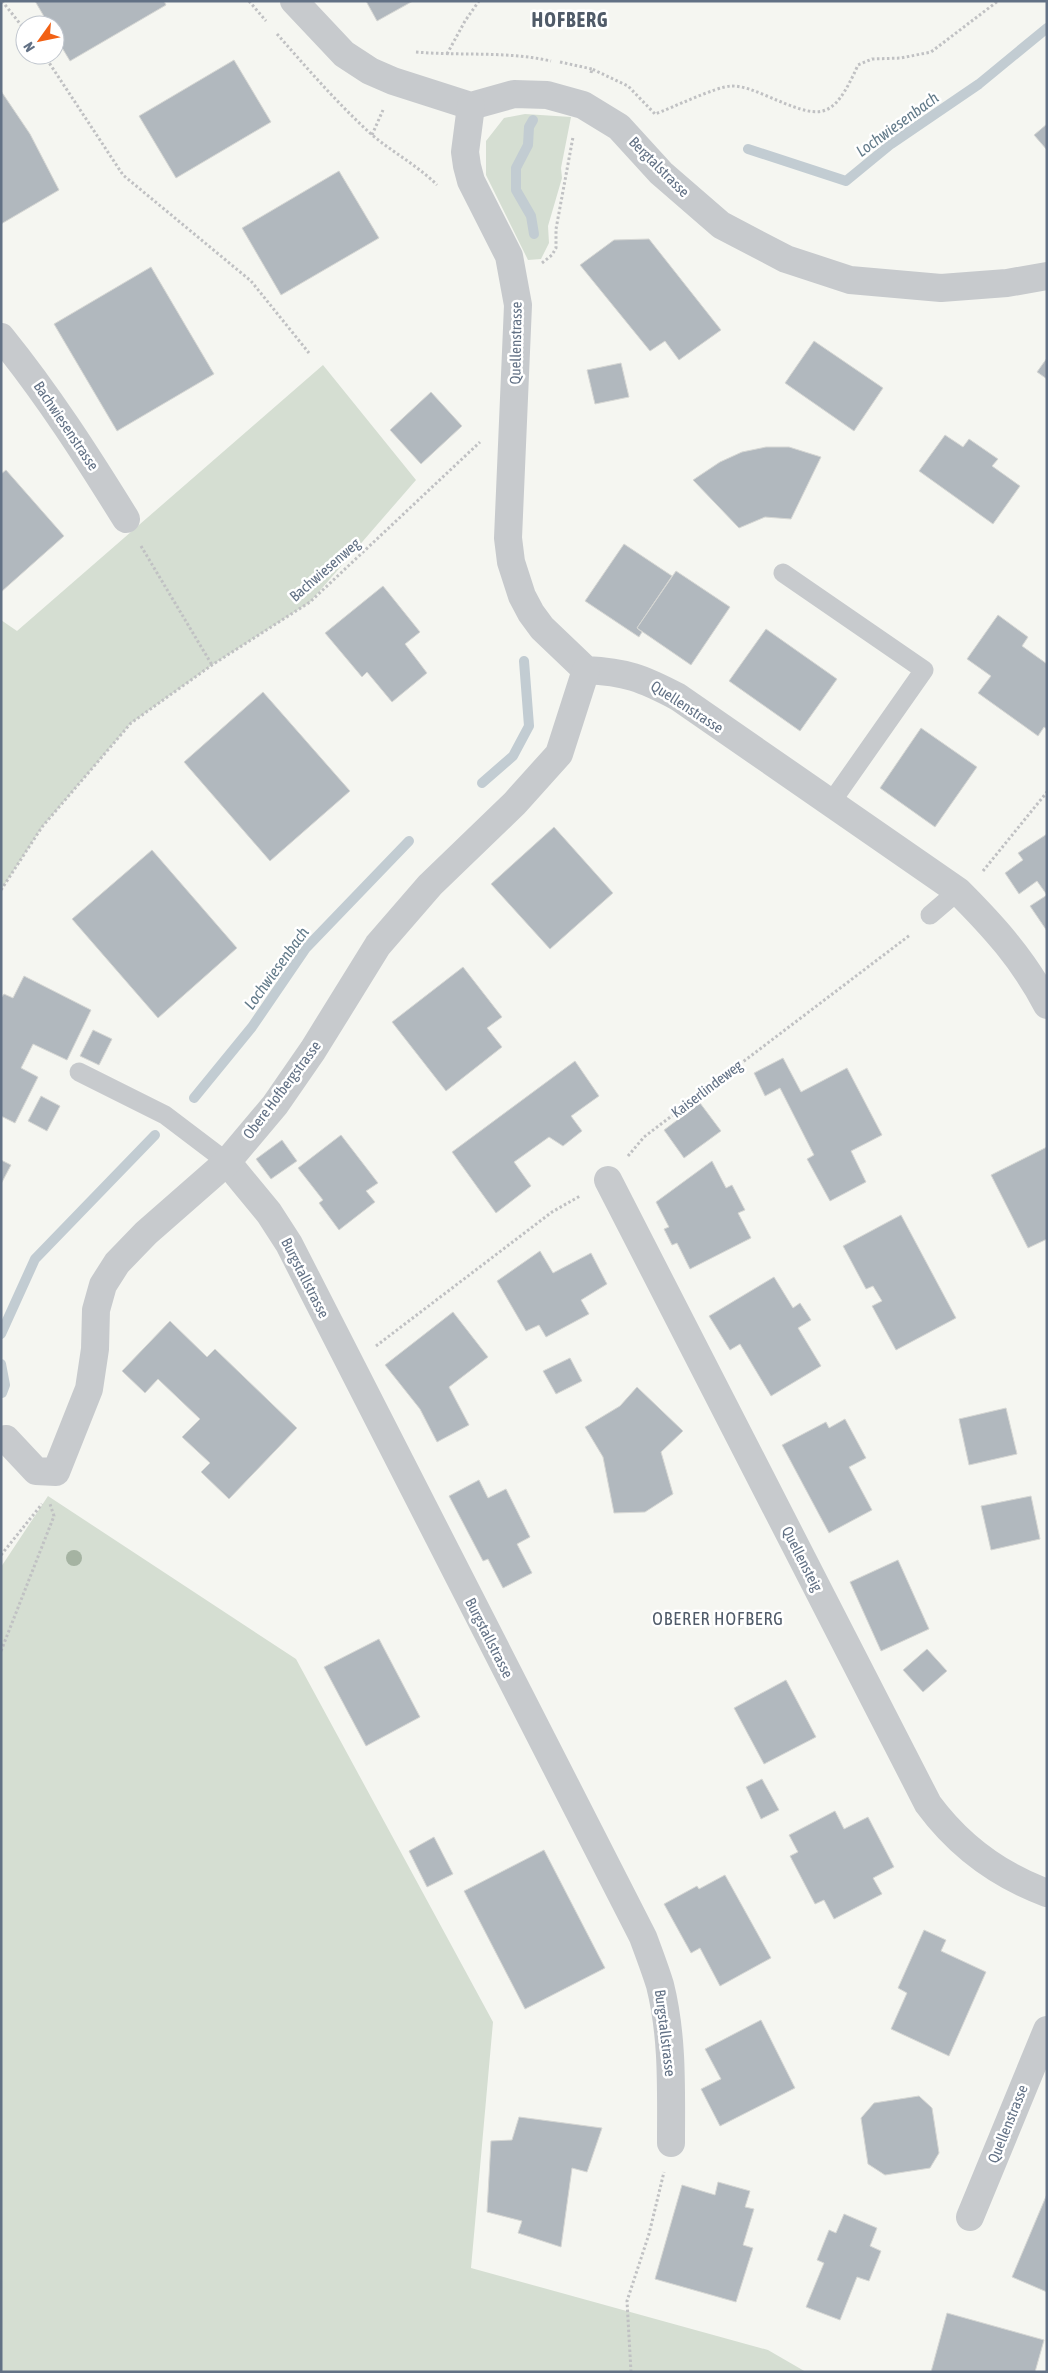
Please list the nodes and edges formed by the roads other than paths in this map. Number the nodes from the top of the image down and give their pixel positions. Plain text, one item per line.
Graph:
1 (294, 1) edge
2 (471, 106) junction
3 (1047, 276) edge
4 (1, 337) edge
5 (126, 519) road end
6 (783, 574) dead end
7 (586, 670) junction
8 (830, 804) junction
9 (958, 891) junction
10 (930, 915) road end
11 (1047, 1004) edge
12 (79, 1072) dead end
13 (226, 1162) junction
14 (608, 1180) road end
15 (6, 1439) dead end
16 (1047, 1893) edge
17 (1047, 2030) edge
18 (671, 2142) road end
19 (970, 2218) dead end

1 - 2 street
2 - 3 street, Bergtalstrasse
2 - 7 street, Quellenstrasse
4 - 5 street, Bachwiesenstrasse
6 - 8 lane
7 - 8 street, Quellenstrasse
7 - 13 street, Obere Hofbergstrasse
8 - 9 street, Quellenstrasse
9 - 10 lane
9 - 11 street, Quellenstrasse
12 - 13 lane
13 - 15 street, Obere Hofbergstrasse
13 - 18 street, Burgstallstrasse
14 - 16 street, Quellensteig
17 - 19 street, Quellenstrasse

